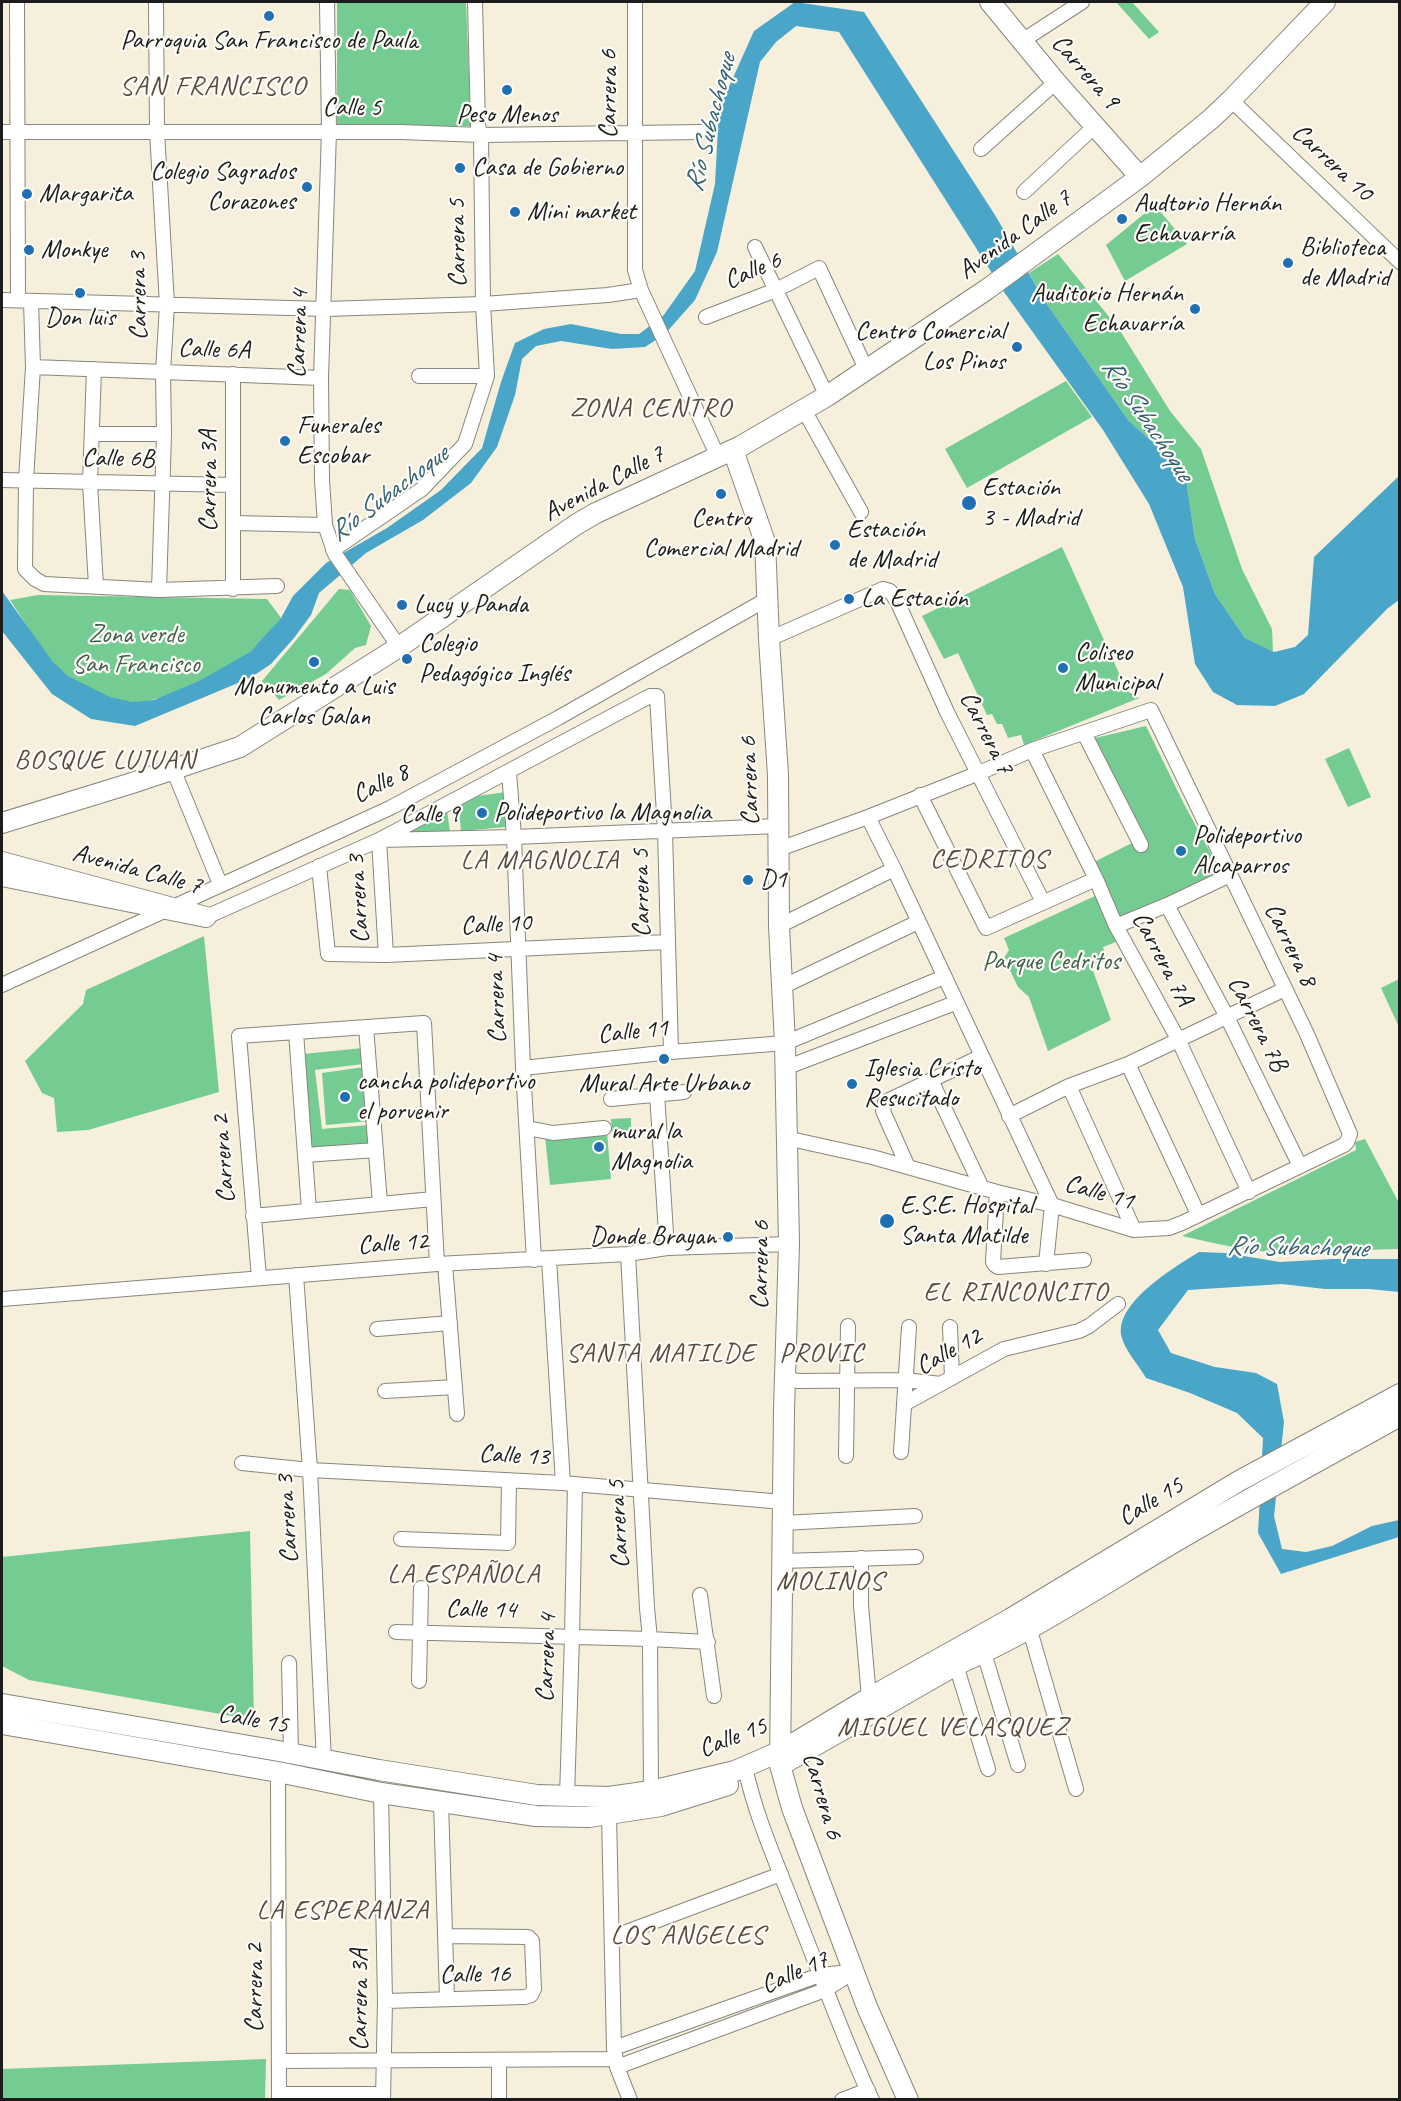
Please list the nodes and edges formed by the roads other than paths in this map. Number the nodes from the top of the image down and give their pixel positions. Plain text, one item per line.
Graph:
1 (18, 2) edge
2 (156, 2) edge
3 (327, 2) edge
4 (475, 2) edge
5 (635, 2) edge
6 (990, 2) edge
7 (1082, 2) edge
8 (1325, 2) edge
9 (1022, 41) junction
10 (1056, 82) junction
11 (1231, 100) junction
12 (1095, 126) junction
13 (157, 131) junction
14 (329, 131) junction
15 (2, 132) edge
16 (636, 132) junction
17 (702, 132) dead end
18 (19, 133) junction
19 (481, 135) junction
20 (981, 149) dead end
21 (1140, 177) junction
22 (1024, 192) dead end
23 (755, 247) dead end
24 (1398, 259) edge
25 (641, 290) junction
26 (776, 290) junction
27 (2, 300) edge
28 (24, 300) junction
29 (483, 304) junction
30 (167, 305) junction
31 (324, 309) junction
32 (706, 317) dead end
33 (33, 367) junction
34 (94, 369) junction
35 (866, 369) junction
36 (163, 372) junction
37 (234, 374) junction
38 (419, 376) dead end
39 (487, 376) junction
40 (321, 378) junction
41 (827, 396) junction
42 (804, 410) junction
43 (92, 434) junction
44 (164, 434) junction
45 (726, 453) junction
46 (2, 480) edge
47 (26, 480) junction
48 (90, 483) junction
49 (162, 484) junction
50 (233, 485) junction
51 (861, 512) dead end
52 (233, 524) junction
53 (325, 525) junction
54 (334, 552) junction
55 (96, 586) junction
56 (277, 586) dead end
57 (233, 589) junction
58 (159, 590) junction
59 (769, 598) junction
60 (769, 639) junction
61 (399, 647) junction
62 (1084, 733) junction
63 (1032, 750) junction
64 (173, 769) junction
65 (509, 772) junction
66 (979, 773) junction
67 (920, 795) junction
68 (868, 817) junction
69 (2, 823) edge
70 (778, 826) junction
71 (665, 831) junction
72 (514, 837) junction
73 (379, 840) junction
74 (1141, 845) dead end
75 (779, 849) junction
76 (2, 862) edge
77 (319, 866) junction
78 (894, 869) junction
79 (1230, 875) junction
80 (2, 876) edge
81 (1096, 879) junction
82 (220, 884) junction
83 (1043, 903) junction
84 (1167, 905) junction
85 (206, 916) junction
86 (918, 922) junction
87 (779, 926) junction
88 (1116, 926) junction
89 (667, 942) junction
90 (519, 947) junction
91 (328, 954) joint
92 (386, 955) junction
93 (944, 977) junction
94 (2, 985) edge
95 (782, 987) junction
96 (1285, 989) junction
97 (956, 1003) junction
98 (1227, 1017) junction
99 (366, 1027) junction
100 (296, 1032) junction
101 (1178, 1039) junction
102 (785, 1043) junction
103 (671, 1052) junction
104 (982, 1056) junction
105 (1128, 1064) junction
106 (523, 1068) junction
107 (785, 1068) junction
108 (931, 1080) junction
109 (1070, 1086) junction
110 (684, 1092) dead end
111 (657, 1094) junction
112 (611, 1099) dead end
113 (1009, 1116) junction
114 (527, 1128) junction
115 (604, 1128) dead end
116 (786, 1138) junction
117 (1349, 1138) joint
118 (376, 1150) junction
119 (305, 1155) junction
120 (1300, 1166) junction
121 (909, 1167) junction
122 (982, 1188) junction
123 (998, 1192) junction
124 (1248, 1192) junction
125 (433, 1199) junction
126 (380, 1203) junction
127 (1052, 1205) junction
128 (309, 1210) junction
129 (1198, 1214) junction
130 (253, 1216) junction
131 (1134, 1230) junction
132 (789, 1244) junction
133 (667, 1248) junction
134 (628, 1254) junction
135 (549, 1259) junction
136 (534, 1260) junction
137 (1084, 1260) dead end
138 (441, 1264) junction
139 (1046, 1264) junction
140 (296, 1275) junction
141 (259, 1278) junction
142 (2, 1299) edge
143 (1118, 1304) dead end
144 (450, 1323) junction
145 (848, 1326) dead end
146 (909, 1327) dead end
147 (950, 1327) dead end
148 (377, 1329) dead end
149 (785, 1379) junction
150 (905, 1380) junction
151 (947, 1381) junction
152 (847, 1382) junction
153 (455, 1387) junction
154 (385, 1391) dead end
155 (1400, 1394) edge
156 (904, 1404) junction
157 (458, 1414) dead end
158 (1400, 1416) edge
159 (901, 1452) dead end
160 (846, 1456) dead end
161 (242, 1463) dead end
162 (310, 1470) junction
163 (509, 1480) junction
164 (569, 1483) junction
165 (641, 1490) junction
166 (1217, 1494) junction
167 (783, 1502) junction
168 (1223, 1513) junction
169 (915, 1516) dead end
170 (783, 1523) junction
171 (401, 1539) dead end
172 (916, 1557) dead end
173 (861, 1558) junction
174 (783, 1561) junction
175 (421, 1588) dead end
176 (700, 1595) dead end
177 (1029, 1627) junction
178 (396, 1632) dead end
179 (419, 1632) junction
180 (572, 1637) junction
181 (650, 1639) junction
182 (708, 1642) junction
183 (984, 1653) junction
184 (289, 1663) dead end
185 (956, 1665) junction
186 (419, 1682) dead end
187 (714, 1696) dead end
188 (869, 1698) junction
189 (2, 1704) edge
190 (2, 1724) edge
191 (187, 1736) junction
192 (291, 1754) junction
193 (186, 1757) junction
194 (781, 1758) junction
195 (324, 1761) junction
196 (1018, 1765) dead end
197 (988, 1769) dead end
198 (278, 1772) junction
199 (746, 1773) junction
200 (1076, 1789) dead end
201 (651, 1791) junction
202 (381, 1793) junction
203 (567, 1797) junction
204 (441, 1802) junction
205 (609, 1814) junction
206 (781, 1874) junction
207 (446, 1936) junction
208 (613, 1937) junction
209 (855, 1971) junction
210 (820, 1975) junction
211 (825, 1990) junction
212 (447, 2000) junction
213 (385, 2001) junction
214 (615, 2058) junction
215 (384, 2060) junction
216 (279, 2061) junction
217 (499, 2061) junction
218 (870, 2095) edge
219 (279, 2097) edge
220 (383, 2097) edge
221 (499, 2100) edge
222 (630, 2100) edge
223 (842, 2100) edge
224 (908, 2100) edge

1 - 18 street
2 - 13 street, Carrera 3
3 - 14 street, Carrera 4
4 - 19 street, Carrera 5
5 - 16 street, Carrera 6
6 - 9 street, Carrera 9
7 - 9 street
8 - 11 street, Avenida Calle 7
9 - 10 street, Carrera 9
10 - 12 street, Carrera 9
10 - 20 street
11 - 21 street, Avenida Calle 7
11 - 24 street, Carrera 10
12 - 21 street, Carrera 9
12 - 22 street
13 - 14 street, Calle 5
13 - 18 street, Calle 5
13 - 30 street, Carrera 3
14 - 19 street, Calle 5
14 - 31 street, Carrera 4
15 - 18 street, Calle 5
16 - 17 street, Calle 5
16 - 19 street, Calle 5
16 - 25 street, Carrera 6
18 - 28 street
19 - 29 street, Carrera 5
21 - 35 street, Avenida Calle 7
23 - 26 street
25 - 29 street
25 - 45 street, Carrera 6
26 - 32 street, Calle 6
26 - 35 street, Calle 6
26 - 41 street
27 - 28 street
28 - 30 street
28 - 33 street
29 - 31 street
29 - 39 street, Carrera 5
30 - 31 street
30 - 36 street, Carrera 3
31 - 40 street, Carrera 4
33 - 34 street, Calle 6A
33 - 47 street
34 - 36 street, Calle 6A
34 - 43 street
35 - 41 street, Avenida Calle 7
36 - 37 street, Calle 6A
36 - 44 street, Carrera 3
37 - 40 street, Calle 6A
37 - 50 street, Carrera 3A
38 - 39 street
39 - 54 street
40 - 53 street, Carrera 4
41 - 42 street, Avenida Calle 7
42 - 45 street, Avenida Calle 7
42 - 51 street
43 - 44 street
43 - 48 street
44 - 49 street, Carrera 3
45 - 59 street, Carrera 6
45 - 61 street, Avenida Calle 7
46 - 47 street, Calle 6B
47 - 48 street, Calle 6B
47 - 55 street
48 - 49 street, Calle 6B
48 - 55 street
49 - 50 street, Calle 6B
49 - 58 street, Carrera 3
50 - 52 street, Carrera 3A
52 - 53 street
52 - 57 street, Carrera 3A
53 - 54 street, Carrera 4
54 - 61 street, Carrera 4
55 - 58 street
56 - 57 street
57 - 58 street
59 - 60 street, Carrera 6
59 - 82 street, Calle 8
60 - 66 street, Carrera 7
60 - 70 street, Carrera 6
61 - 64 street, Avenida Calle 7
62 - 63 street
62 - 74 street
62 - 79 street, Carrera 8
63 - 66 street
63 - 81 street, Carrera 7A
64 - 69 street, Avenida Calle 7
64 - 82 street
65 - 71 street, Carrera 5
65 - 72 street, Carrera 4
65 - 73 street
66 - 67 street
66 - 83 street, Carrera 7
67 - 68 street
67 - 83 street
68 - 75 street
68 - 78 street
70 - 71 street, Calle 9
70 - 75 street, Carrera 6
71 - 72 street, Calle 9
71 - 89 street, Carrera 5
72 - 73 street, Calle 9
72 - 90 street, Carrera 4
73 - 77 street, Calle 9
73 - 92 street, Carrera 3
75 - 87 street, Carrera 6
76 - 85 street, Avenida Calle 7
77 - 85 street, Calle 9
77 - 91 street, Carrera 3
78 - 86 street
78 - 87 street
79 - 84 street
79 - 96 street, Carrera 8
80 - 85 street, Avenida Calle 7
81 - 83 street
81 - 88 street, Carrera 7A
82 - 94 street, Calle 8
84 - 88 street
84 - 98 street, Carrera 7B
86 - 93 street
86 - 95 street
87 - 95 street, Carrera 6
88 - 101 street, Carrera 7A
89 - 90 street, Calle 10
89 - 103 street, Carrera 5
90 - 92 street, Calle 10
90 - 106 street, Carrera 4
91 - 92 street, Calle 10
93 - 97 street
93 - 102 street, Calle 11
95 - 102 street, Carrera 6
96 - 98 street
96 - 117 street, Carrera 8
97 - 104 street
97 - 107 street
98 - 101 street
98 - 120 street, Carrera 7B
99 - 100 street
99 - 118 street
99 - 125 street
100 - 119 street
100 - 130 street, Carrera 2
101 - 105 street
101 - 124 street, Carrera 7A
102 - 103 street, Calle 11
102 - 107 street, Carrera 6
103 - 106 street, Calle 11
104 - 108 street
104 - 113 street
105 - 109 street
105 - 129 street
106 - 114 street, Carrera 4
107 - 116 street, Carrera 6
108 - 121 street
108 - 122 street
109 - 113 street
109 - 131 street
110 - 111 street
111 - 112 street
111 - 133 street
113 - 127 street
114 - 115 street
114 - 136 street, Carrera 4
116 - 121 street, Calle 11
116 - 132 street, Carrera 6
117 - 120 street, Calle 11
118 - 119 street
118 - 126 street
119 - 128 street
120 - 124 street, Calle 11
121 - 122 street, Calle 11
122 - 123 street, Calle 11
123 - 127 street, Calle 11
123 - 139 street
124 - 129 street, Calle 11
125 - 126 street
125 - 138 street
126 - 128 street
127 - 131 street, Calle 11
127 - 139 street
128 - 130 street
129 - 131 street, Calle 11
130 - 141 street, Carrera 2
132 - 133 street, Calle 12
132 - 149 street, Carrera 6
133 - 134 street, Calle 12
134 - 135 street, Calle 12
134 - 165 street, Carrera 5
135 - 136 street, Calle 12
135 - 164 street, Carrera 4
136 - 138 street, Calle 12
137 - 139 street
138 - 140 street, Calle 12
138 - 144 street
140 - 141 street, Calle 12
140 - 162 street, Carrera 3
141 - 142 street, Calle 12
143 - 151 street, Calle 12
144 - 148 street
144 - 153 street
145 - 152 street
146 - 150 street
147 - 151 street
149 - 152 street
149 - 167 street, Carrera 6
150 - 151 street
150 - 152 street
150 - 156 street
151 - 156 street, Calle 12
152 - 160 street
153 - 154 street
153 - 157 street
155 - 166 street, Calle 15
156 - 159 street
158 - 168 street, Calle 15
161 - 162 street, Calle 13
162 - 163 street, Calle 13
162 - 195 street, Carrera 3
163 - 164 street, Calle 13
163 - 171 street
164 - 165 street, Calle 13
164 - 180 street, Carrera 4
165 - 167 street, Calle 13
165 - 181 street, Carrera 5
166 - 168 street
166 - 188 street, Calle 15
167 - 170 street, Carrera 6
168 - 177 street, Calle 15
169 - 170 street
170 - 174 street, Carrera 6
172 - 173 street
173 - 174 street
173 - 188 street
174 - 194 street, Carrera 6
175 - 179 street
176 - 182 street
177 - 183 street, Calle 15
177 - 200 street
178 - 179 street, Calle 14
179 - 180 street, Calle 14
179 - 186 street
180 - 181 street, Calle 14
180 - 203 street, Carrera 4
181 - 182 street, Calle 14
181 - 201 street, Carrera 5
182 - 187 street
183 - 185 street, Calle 15
183 - 196 street
184 - 192 street
185 - 194 street, Calle 15
185 - 197 street
188 - 194 street, Calle 15
189 - 191 street, Calle 15
190 - 193 street, Calle 15
191 - 192 street, Calle 15
191 - 193 street
192 - 195 street, Calle 15
193 - 198 street, Calle 15
194 - 199 street, Calle 15
194 - 209 street, Carrera 6
195 - 203 street, Calle 15
198 - 202 street, Calle 15
198 - 216 street, Carrera 2
199 - 201 street, Calle 15
199 - 205 street, Calle 15
199 - 206 street
201 - 203 street, Calle 15
202 - 204 street, Calle 15
202 - 213 street, Carrera 3A
204 - 205 street, Calle 15
204 - 207 street
205 - 208 street
206 - 208 street
206 - 210 street
207 - 212 street
207 - 212 street, Calle 16
208 - 214 street
209 - 210 street, Calle 17
209 - 211 street, Calle 17
209 - 224 street, Carrera 6
210 - 211 street
210 - 214 street, Calle 17
211 - 214 street, Calle 17
211 - 218 street
212 - 213 street, Calle 16
213 - 215 street, Carrera 3A
214 - 217 street, Calle 17
214 - 222 street
215 - 216 street, Calle 17
215 - 217 street, Calle 17
215 - 220 street, Carrera 3A
216 - 219 street, Carrera 2
217 - 221 street
218 - 223 street
219 - 220 street

